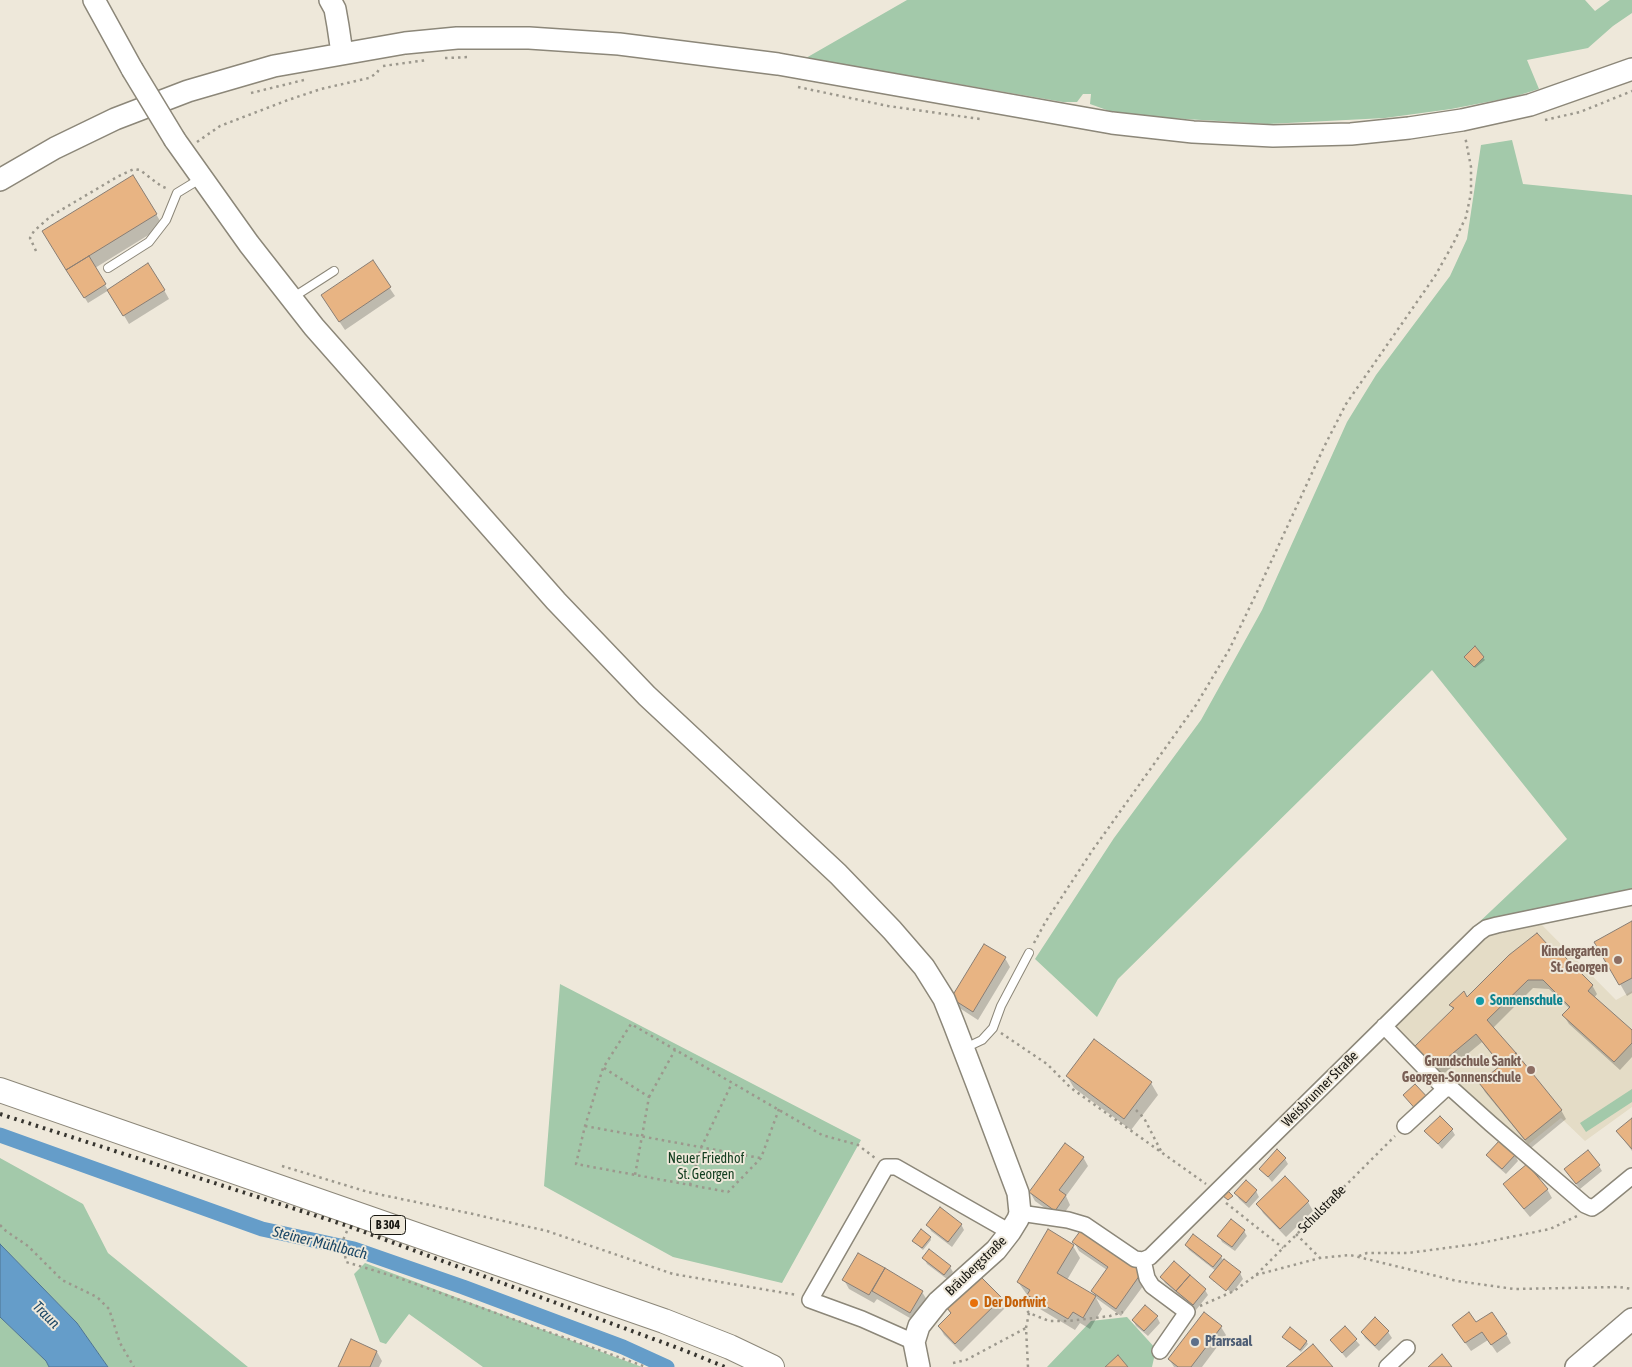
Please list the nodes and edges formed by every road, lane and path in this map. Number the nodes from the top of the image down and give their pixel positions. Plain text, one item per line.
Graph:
1 (330, 0) edge
2 (100, 2) edge
3 (342, 53) junction
4 (475, 57) dead end
5 (438, 59) dead end
6 (428, 60) dead end
7 (380, 67) junction
8 (370, 68) dead end
9 (1632, 69) edge
10 (312, 78) dead end
11 (794, 86) dead end
12 (1632, 91) edge
13 (245, 94) dead end
14 (984, 120) dead end
15 (1542, 121) dead end
16 (1467, 131) junction
17 (179, 146) junction
18 (201, 178) junction
19 (0, 180) edge
20 (178, 193) junction
21 (36, 251) dead end
22 (108, 268) dead end
23 (334, 271) dead end
24 (291, 298) junction
25 (1632, 897) edge
26 (1029, 953) joint
27 (1384, 1026) junction
28 (993, 1028) junction
29 (964, 1048) junction
30 (676, 1050) junction
31 (603, 1068) junction
32 (732, 1083) junction
33 (1445, 1089) junction
34 (0, 1090) edge
35 (649, 1097) junction
36 (778, 1110) junction
37 (1136, 1110) dead end
38 (585, 1126) junction
39 (1405, 1126) joint
40 (642, 1137) junction
41 (700, 1148) junction
42 (1161, 1151) junction
43 (760, 1158) junction
44 (274, 1164) dead end
45 (886, 1167) junction
46 (635, 1175) junction
47 (1632, 1176) edge
48 (690, 1186) junction
49 (1215, 1193) junction
50 (1592, 1208) junction
51 (1020, 1213) junction
52 (0, 1225) edge
53 (348, 1226) dead end
54 (1010, 1232) junction
55 (1296, 1234) junction
56 (1283, 1248) junction
57 (1358, 1256) junction
58 (1320, 1258) junction
59 (1143, 1260) junction
60 (1256, 1276) junction
61 (1632, 1289) edge
62 (810, 1300) junction
63 (1019, 1300) dead end
64 (1123, 1312) dead end
65 (1187, 1312) junction
66 (1029, 1313) junction
67 (1632, 1319) edge
68 (1026, 1328) junction
69 (914, 1342) junction
70 (1406, 1348) dead end
71 (1160, 1351) dead end
72 (954, 1363) dead end
73 (134, 1367) edge
74 (646, 1367) edge
75 (772, 1367) edge
76 (919, 1367) edge
77 (1028, 1367) edge
78 (1387, 1367) edge
79 (1576, 1367) edge

1 - 3 street
2 - 17 street, bridge
3 - 16 street
3 - 19 street
4 - 5 path
6 - 7 path
7 - 8 path
7 - 17 path
9 - 16 street
10 - 13 path
11 - 14 path
12 - 15 path
16 - 26 path
17 - 18 street
18 - 20 lane
18 - 24 street
20 - 21 path
20 - 22 lane
23 - 24 lane
24 - 29 street
25 - 27 street, Weisbrunner Straße
26 - 28 lane
27 - 33 street
27 - 49 street, Weisbrunner Straße
28 - 29 lane
28 - 42 path
29 - 51 street
30 - 31 path
30 - 32 path
30 - 35 path
31 - 35 path
31 - 38 path
32 - 36 path
32 - 41 path
33 - 39 street
33 - 50 street
34 - 75 main road, B 304
35 - 40 path
36 - 43 path
36 - 45 path
37 - 42 path
38 - 40 path
38 - 46 path
39 - 55 path, Schulstraße
40 - 41 path
40 - 46 path
41 - 43 path
41 - 48 path
42 - 49 path
43 - 48 path
44 - 62 path
45 - 54 street
45 - 62 street
46 - 48 path
47 - 50 street
49 - 56 path
49 - 59 street, Weisbrunner Straße
50 - 57 path
51 - 54 street, Bräubergstraße
51 - 59 street
52 - 73 path
53 - 74 path
54 - 69 street, Bräubergstraße
55 - 56 path, Schulstraße
55 - 58 path
56 - 60 path, Schulstraße
57 - 58 path
57 - 61 path
58 - 60 path
59 - 65 street
60 - 65 path, Schulstraße
62 - 69 street
63 - 66 path
64 - 66 path
65 - 71 street
66 - 68 path
67 - 79 street
68 - 72 path
68 - 77 path
69 - 76 street
70 - 78 street

